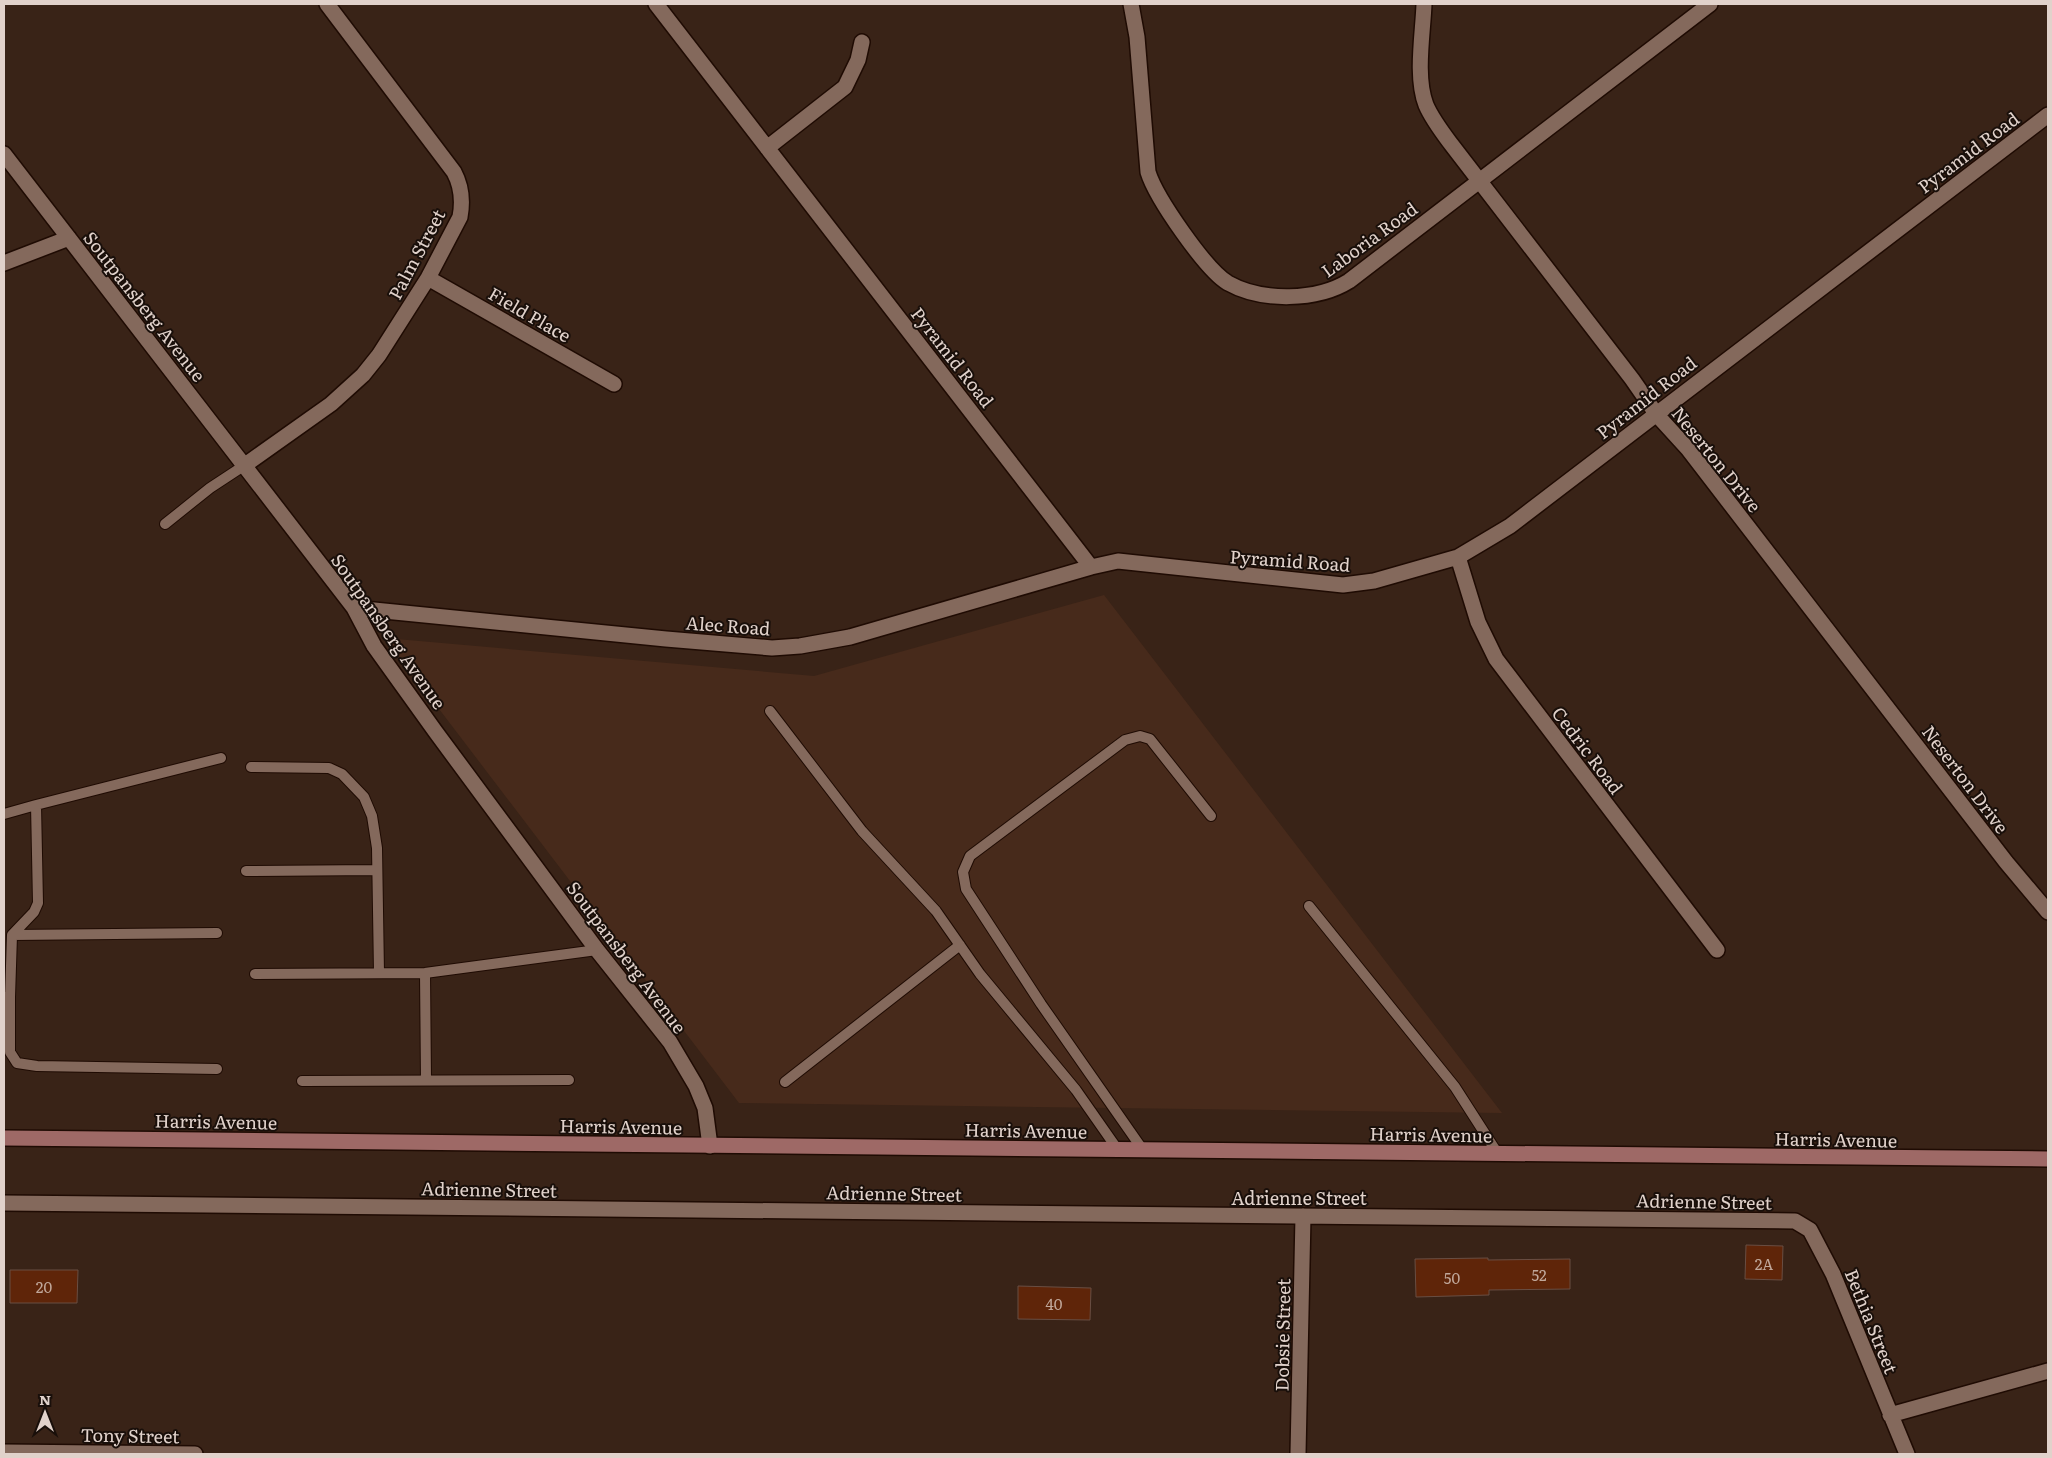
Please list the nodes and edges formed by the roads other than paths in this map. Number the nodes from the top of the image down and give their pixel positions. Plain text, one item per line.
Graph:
1 (327, 4) edge
2 (656, 4) edge
3 (1132, 4) edge
4 (1424, 4) edge
5 (1710, 4) edge
6 (862, 42) dead end
7 (2048, 115) edge
8 (767, 148) junction
9 (4, 154) edge
10 (1478, 180) junction
11 (69, 238) junction
12 (4, 263) edge
13 (428, 278) junction
14 (614, 384) dead end
15 (1657, 415) junction
16 (245, 465) junction
17 (165, 524) dead end
18 (1458, 557) junction
19 (1091, 567) junction
20 (354, 608) junction
21 (770, 712) dead end
22 (221, 758) dead end
23 (251, 766) dead end
24 (36, 805) junction
25 (4, 814) edge
26 (1211, 816) dead end
27 (376, 870) junction
28 (246, 871) dead end
29 (1309, 906) dead end
30 (2048, 912) edge
31 (218, 933) dead end
32 (12, 935) junction
33 (960, 945) junction
34 (597, 950) junction
35 (1717, 950) dead end
36 (425, 972) junction
37 (255, 974) dead end
38 (379, 974) junction
39 (7, 997) edge
40 (217, 1069) dead end
41 (426, 1080) junction
42 (569, 1080) dead end
43 (302, 1081) dead end
44 (785, 1082) dead end
45 (4, 1138) edge
46 (710, 1146) junction
47 (1118, 1150) junction
48 (1144, 1150) junction
49 (1498, 1154) junction
50 (2048, 1159) edge
51 (4, 1203) edge
52 (1304, 1216) junction
53 (1784, 1220) joint
54 (2048, 1371) edge
55 (1890, 1415) junction
56 (4, 1452) edge
57 (195, 1454) edge
58 (1298, 1454) edge
59 (1907, 1454) edge

1 - 13 street, Palm Street
2 - 8 street, Pyramid Road
3 - 10 street, Laboria Road
4 - 10 street, Neserton Drive
5 - 10 street, Laboria Road
6 - 8 street
7 - 15 street, Pyramid Road
8 - 19 street, Pyramid Road
9 - 11 street, Soutpansberg Avenue
10 - 15 street, Neserton Drive
11 - 12 street
11 - 16 street, Soutpansberg Avenue
13 - 14 street, Field Place
13 - 16 street, Palm Street
15 - 18 street, Pyramid Road
15 - 30 street, Neserton Drive
16 - 17 lane
16 - 20 street, Soutpansberg Avenue
18 - 19 street, Pyramid Road
18 - 35 street, Cedric Road
19 - 20 street, Alec Road
20 - 34 street, Soutpansberg Avenue
21 - 33 lane
22 - 24 lane
23 - 27 lane
24 - 25 lane
24 - 32 lane
26 - 48 lane
27 - 28 lane
27 - 38 lane
29 - 49 lane
31 - 32 lane
32 - 39 lane
33 - 44 lane
33 - 47 lane
34 - 36 lane
34 - 46 street, Soutpansberg Avenue
36 - 38 lane
36 - 41 lane
37 - 38 lane
39 - 40 lane
41 - 42 lane
41 - 43 lane
45 - 46 main road, Harris Avenue
46 - 47 main road, Harris Avenue
47 - 48 main road, Harris Avenue
48 - 49 main road, Harris Avenue
49 - 50 main road, Harris Avenue
51 - 52 street, Adrienne Street
52 - 53 street, Adrienne Street
52 - 58 street, Dobsie Street
53 - 55 street, Bethia Street
54 - 55 street
55 - 59 street, Bethia Street
56 - 57 street, Tony Street

